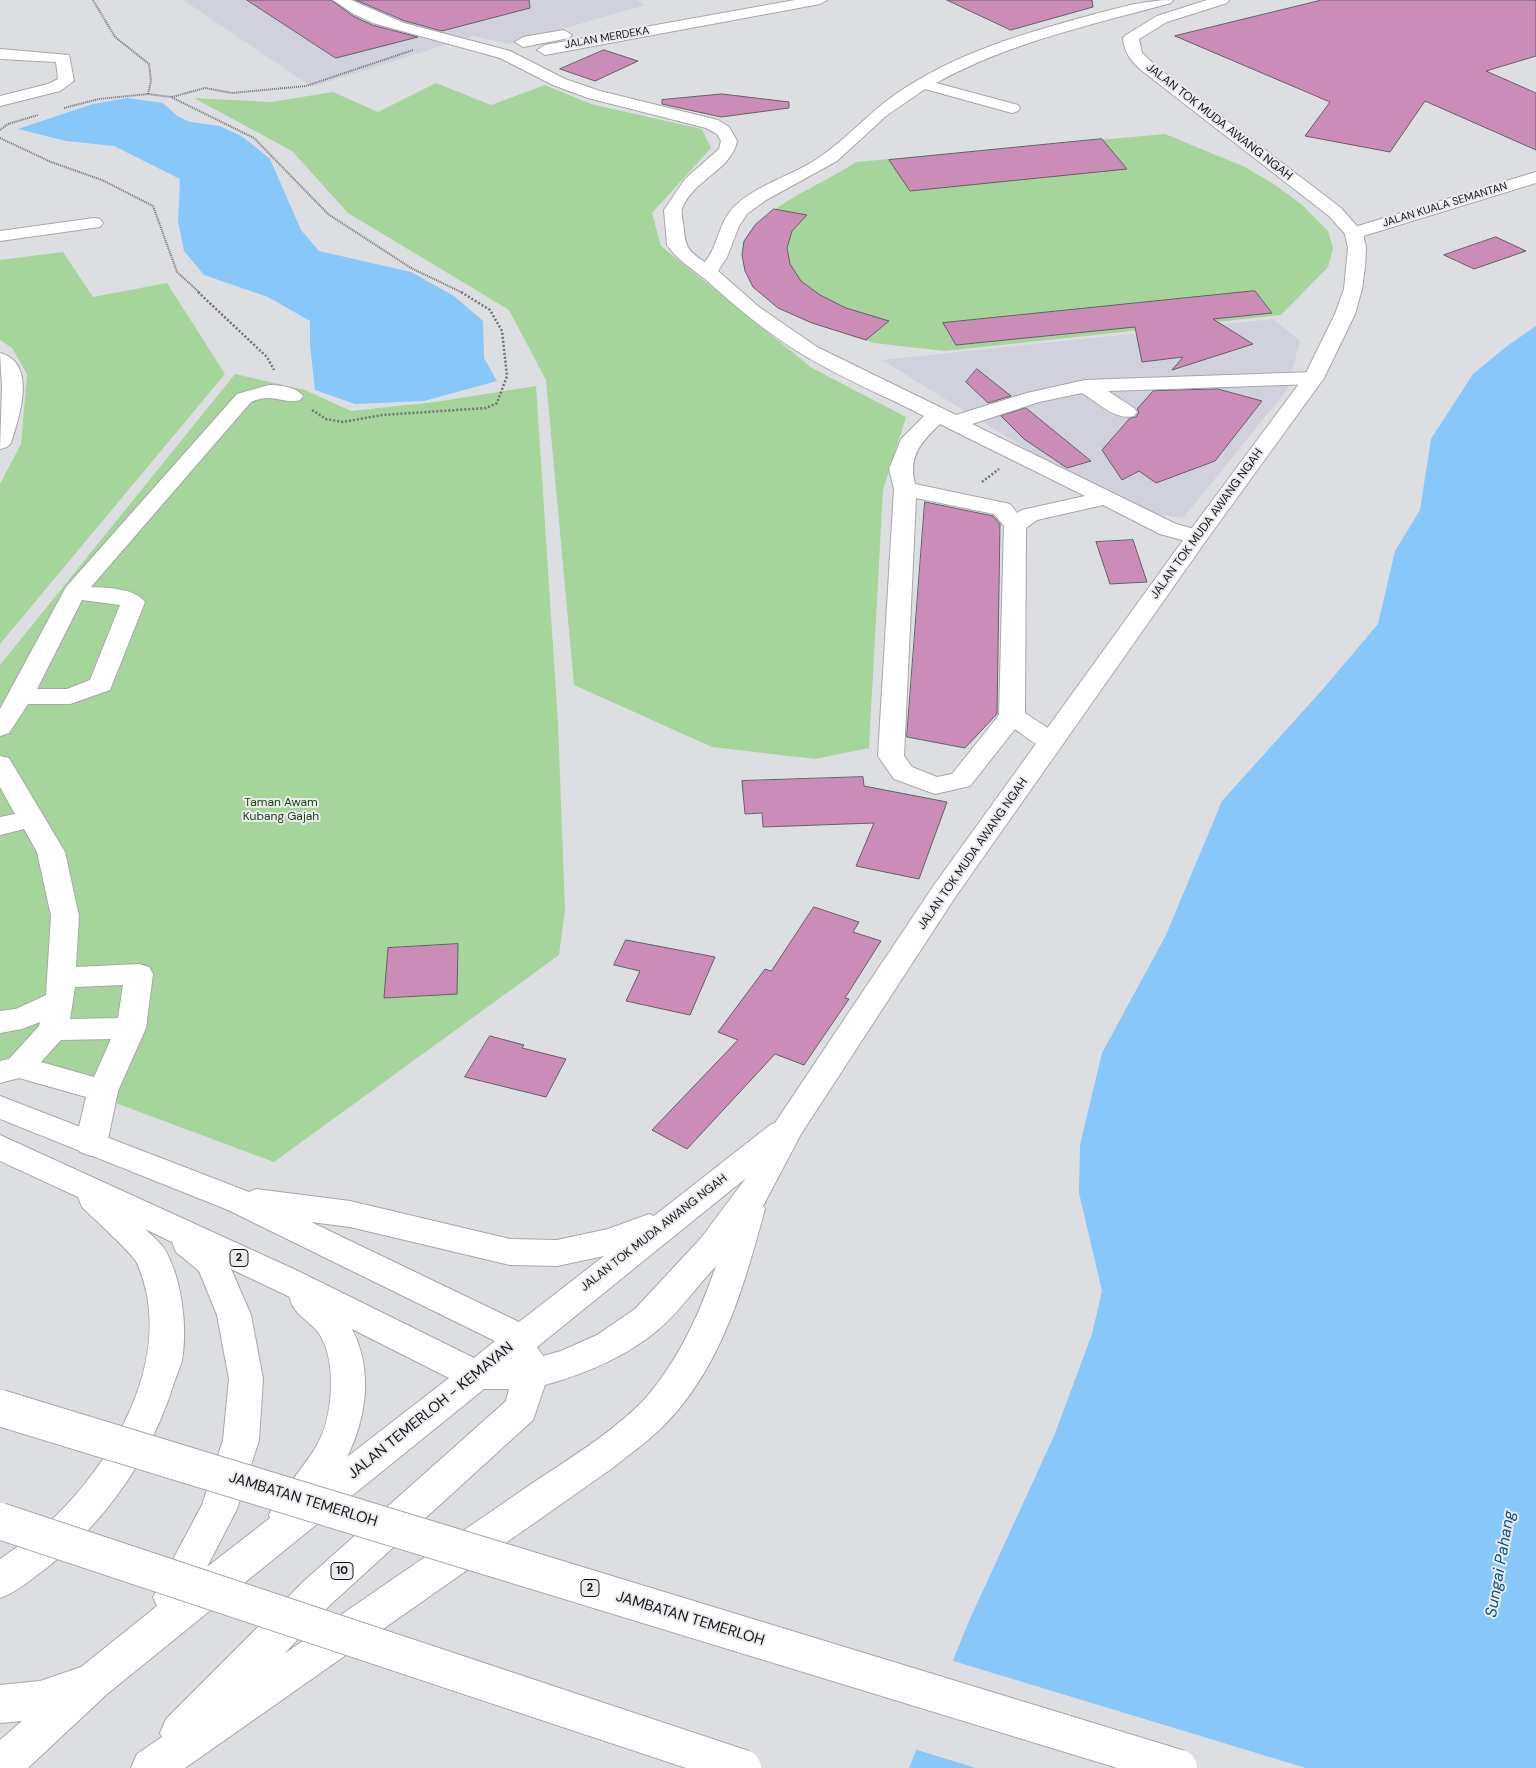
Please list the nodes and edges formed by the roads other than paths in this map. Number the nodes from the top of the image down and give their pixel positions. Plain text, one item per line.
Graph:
1 (340, 0) edge
2 (820, 0) edge
3 (1166, 0) edge
4 (1222, 0) edge
5 (670, 27) junction
6 (523, 42) junction
7 (506, 52) junction
8 (0, 54) edge
9 (538, 59) junction
10 (923, 84) junction
11 (0, 85) edge
12 (54, 88) junction
13 (0, 100) edge
14 (1012, 108) dead end
15 (1536, 177) edge
16 (94, 223) dead end
17 (1354, 233) junction
18 (1, 235) edge
19 (707, 271) junction
20 (4, 369) edge
21 (1314, 378) junction
22 (1085, 386) junction
23 (293, 396) road end
24 (1128, 412) dead end
25 (945, 419) junction
26 (0, 443) edge
27 (905, 489) junction
28 (1106, 498) junction
29 (1015, 525) junction
30 (1197, 537) junction
31 (74, 592) junction
32 (21, 696) junction
33 (1012, 716) junction
34 (0, 728) edge
35 (1051, 742) junction
36 (0, 764) edge
37 (32, 818) junction
38 (0, 826) edge
39 (61, 989) junction
40 (0, 1022) edge
41 (131, 1028) junction
42 (53, 1030) junction
43 (9, 1070) edge
44 (103, 1091) junction
45 (8, 1111) edge
46 (788, 1128) junction
47 (91, 1144) junction
48 (0, 1147) edge
49 (78, 1183) junction
50 (753, 1196) junction
51 (240, 1201) junction
52 (672, 1218) junction
53 (161, 1222) junction
54 (286, 1280) junction
55 (522, 1339) junction
56 (530, 1374) junction
57 (476, 1375) junction
58 (0, 1408) edge
59 (0, 1521) edge
60 (265, 1544) junction
61 (0, 1581) edge
62 (146, 1639) junction
63 (94, 1681) junction
64 (0, 1704) edge
65 (0, 1767) edge
66 (146, 1768) edge
67 (151, 1768) edge
68 (742, 1768) edge
69 (1179, 1768) edge

1 - 7 main road
2 - 5 main road, JALAN MERDEKA
3 - 10 main road
4 - 17 main road, JALAN TOK MUDA AWANG NGAH
5 - 6 main road, JALAN MERDEKA
5 - 9 main road, JALAN MERDEKA
6 - 7 main road, JALAN MERDEKA
6 - 9 main road
7 - 9 main road
8 - 12 main road
9 - 19 main road
10 - 14 main road
10 - 19 main road
11 - 12 main road
12 - 13 main road
15 - 17 main road, JALAN KUALA SEMANTAN
16 - 18 main road
17 - 21 main road, JALAN TOK MUDA AWANG NGAH
19 - 25 main road
20 - 26 main road
21 - 22 main road
21 - 30 main road, JALAN TOK MUDA AWANG NGAH
22 - 24 main road
22 - 25 main road
23 - 31 main road
25 - 27 main road
25 - 28 main road
27 - 29 main road
27 - 33 main road
28 - 29 main road
28 - 30 main road
29 - 33 main road
30 - 35 main road, JALAN TOK MUDA AWANG NGAH
31 - 32 main road
31 - 32 main road
32 - 34 main road
33 - 35 main road
35 - 46 main road, JALAN TOK MUDA AWANG NGAH
36 - 37 main road
37 - 38 main road
37 - 39 main road
39 - 40 main road
39 - 41 main road
39 - 42 main road
41 - 42 main road
41 - 44 main road
42 - 43 main road
43 - 44 main road
44 - 47 main road
45 - 47 main road
46 - 50 main road, JALAN TOK MUDA AWANG NGAH
46 - 52 main road, JALAN TOK MUDA AWANG NGAH
47 - 51 main road
48 - 49 main road, 2
49 - 53 main road, 2
49 - 61 main road
50 - 56 main road, JALAN TOK MUDA AWANG NGAH
50 - 67 main road
51 - 52 main road
51 - 55 main road
52 - 55 main road, JALAN TOK MUDA AWANG NGAH
53 - 54 main road, 2
53 - 62 main road
54 - 57 main road, 2
54 - 60 main road
55 - 56 main road, JALAN TEMERLOH - KEMAYAN / 10
55 - 57 main road, JALAN TEMERLOH - KEMAYAN
56 - 57 main road, JALAN TOK MUDA AWANG NGAH
56 - 66 main road, JALAN TEMERLOH - KEMAYAN / 10
57 - 60 main road, JALAN TEMERLOH - KEMAYAN
58 - 69 main road, JAMBATAN TEMERLOH / 2, bridge
59 - 68 main road, bridge
60 - 62 main road, JALAN TEMERLOH - KEMAYAN
62 - 63 main road, JALAN TEMERLOH - KEMAYAN
63 - 64 main road
63 - 65 main road, JALAN TEMERLOH - KEMAYAN

